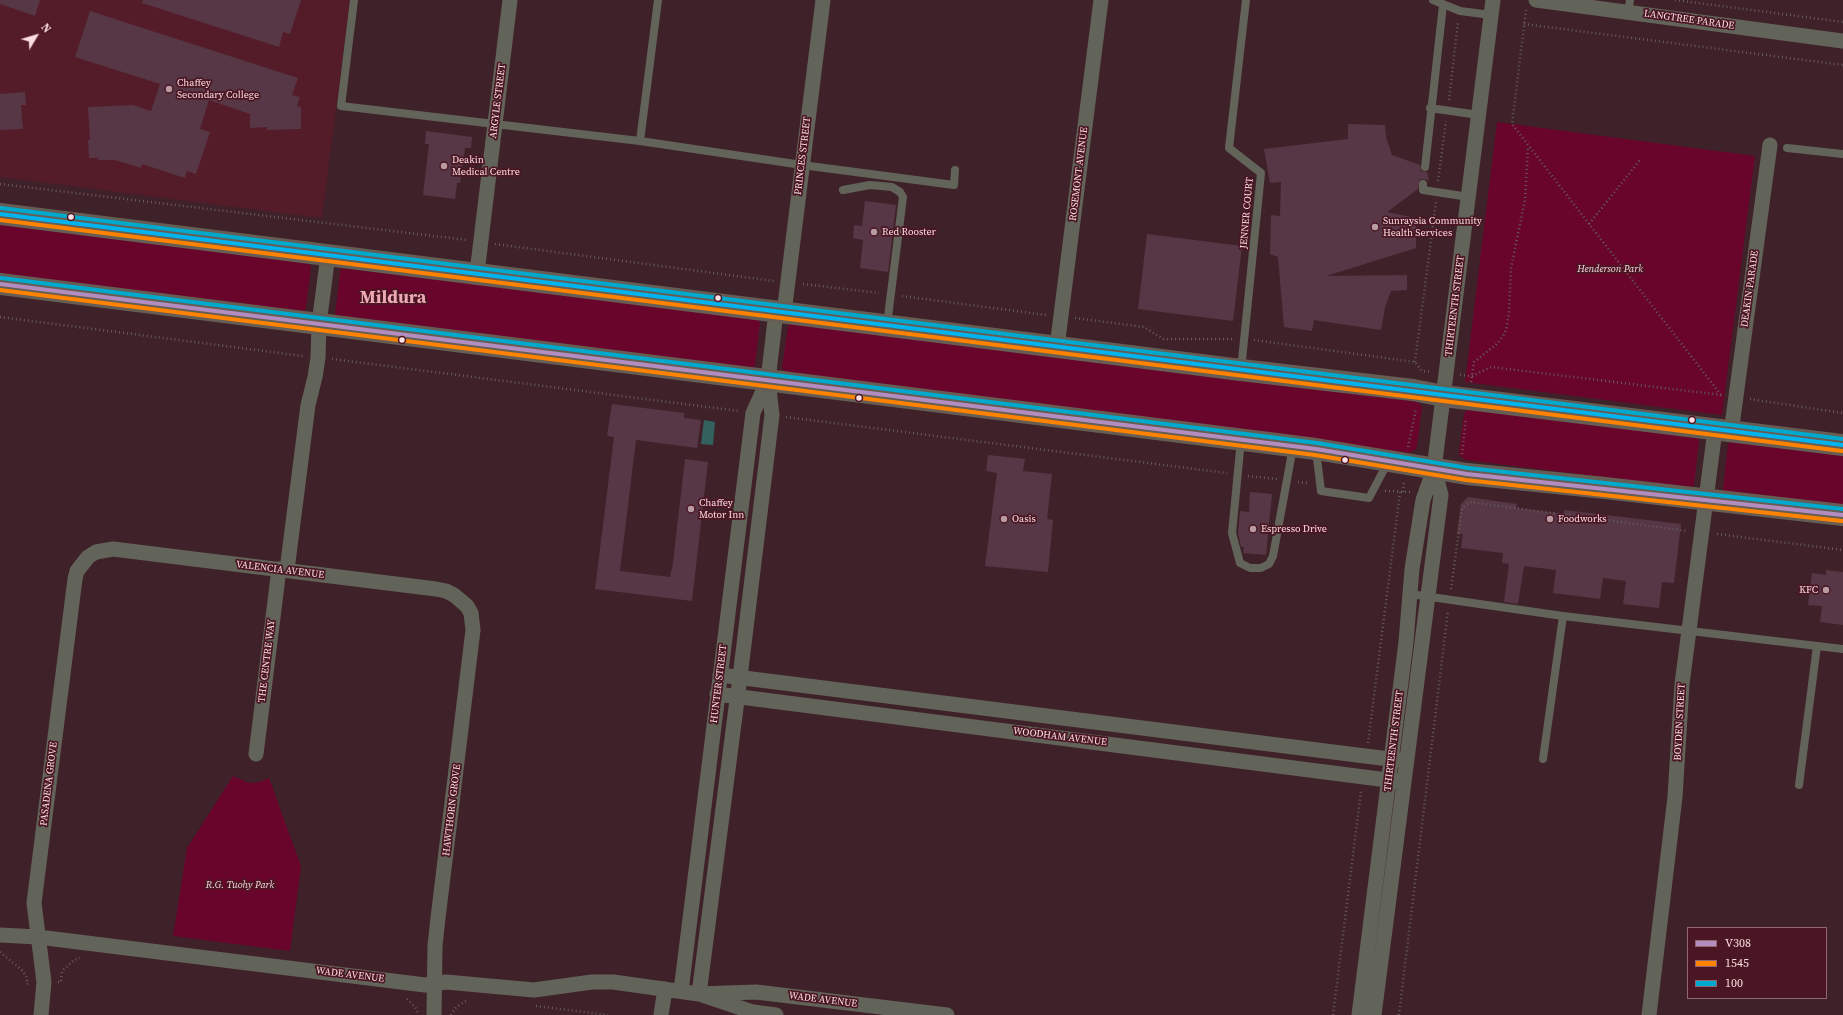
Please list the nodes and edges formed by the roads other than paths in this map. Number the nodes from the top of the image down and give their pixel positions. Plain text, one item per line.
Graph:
1 (354, 0) edge
2 (510, 0) edge
3 (658, 0) edge
4 (823, 0) edge
5 (1101, 0) edge
6 (1246, 0) edge
7 (1433, 0) edge
8 (1493, 0) edge
9 (1536, 0) edge
10 (1443, 5) junction
11 (1629, 6) edge
12 (1491, 15) junction
13 (1843, 41) edge
14 (1430, 108) junction
15 (1479, 116) junction
16 (495, 123) junction
17 (640, 141) junction
18 (1770, 145) dead end
19 (1787, 148) dead end
20 (1843, 154) edge
21 (802, 165) junction
22 (1425, 167) dead end
23 (955, 170) dead end
24 (1423, 184) dead end
25 (843, 190) dead end
26 (1469, 196) junction
27 (0, 214) edge
28 (328, 256) junction
29 (477, 273) junction
30 (0, 284) edge
31 (780, 312) junction
32 (319, 324) junction
33 (887, 326) junction
34 (1058, 347) junction
35 (1241, 370) junction
36 (768, 380) junction
37 (1444, 396) junction
38 (1723, 432) junction
39 (1241, 440) junction
40 (1843, 445) edge
41 (1293, 447) junction
42 (1316, 450) junction
43 (1397, 463) junction
44 (1434, 469) junction
45 (1707, 500) junction
46 (1843, 515) edge
47 (88, 557) joint
48 (283, 570) junction
49 (1410, 594) junction
50 (1428, 596) junction
51 (467, 606) joint
52 (1563, 616) junction
53 (1689, 631) junction
54 (1817, 646) junction
55 (1843, 649) edge
56 (720, 674) junction
57 (740, 678) junction
58 (717, 694) junction
59 (738, 696) junction
60 (256, 754) dead end
61 (1398, 759) junction
62 (1543, 759) dead end
63 (1396, 781) junction
64 (1799, 784) dead end
65 (0, 935) edge
66 (38, 937) junction
67 (435, 983) junction
68 (665, 989) junction
69 (681, 991) junction
70 (699, 994) junction
71 (42, 1015) edge
72 (434, 1015) edge
73 (661, 1015) edge
74 (776, 1015) edge
75 (947, 1015) edge
76 (1359, 1015) edge
77 (1374, 1015) edge
78 (1649, 1015) edge

1 - 16 lane
2 - 16 street, ARGYLE STREET
3 - 17 lane
4 - 21 street, PRINCES STREET
5 - 34 street, ROSEMONT AVENUE
6 - 35 lane, JENNER COURT
7 - 10 lane
8 - 12 street, THIRTEENTH STREET
9 - 11 street, LANGTREE PARADE
10 - 12 lane
10 - 14 lane
11 - 13 street, LANGTREE PARADE
12 - 15 street, THIRTEENTH STREET
14 - 15 lane
14 - 22 lane
15 - 26 street, THIRTEENTH STREET
16 - 17 lane
16 - 29 street, ARGYLE STREET
17 - 21 lane
18 - 38 street, DEAKIN PARADE
19 - 20 lane
21 - 23 lane
21 - 31 street, PRINCES STREET
24 - 26 lane
25 - 33 lane
26 - 37 street, THIRTEENTH STREET
27 - 28 highway
28 - 29 highway
28 - 32 street, THE CENTRE WAY
29 - 31 highway
30 - 32 highway
31 - 33 highway
31 - 36 street, HUNTER STREET
32 - 36 highway
32 - 48 street, THE CENTRE WAY
33 - 34 highway
34 - 35 highway
35 - 37 highway
36 - 39 highway
36 - 56 street, HUNTER STREET
36 - 57 street, HUNTER STREET
37 - 38 highway
37 - 44 street, THIRTEENTH STREET
38 - 40 highway
38 - 45 street, BOYDEN STREET
39 - 41 highway
39 - 41 lane
41 - 42 highway
42 - 43 highway
42 - 43 lane
43 - 44 highway
44 - 45 highway
44 - 49 street, THIRTEENTH STREET
44 - 50 street, THIRTEENTH STREET
45 - 46 highway
45 - 53 street, BOYDEN STREET
47 - 48 street, VALENCIA AVENUE
47 - 66 street, PASADENA GROVE
48 - 51 street, VALENCIA AVENUE
48 - 60 street, THE CENTRE WAY
49 - 50 lane
49 - 61 street, THIRTEENTH STREET
50 - 52 lane
50 - 61 street, THIRTEENTH STREET
51 - 67 street, HAWTHORN GROVE
52 - 53 lane
52 - 62 lane
53 - 54 lane
53 - 78 street, BOYDEN STREET
54 - 55 lane
54 - 64 lane
56 - 57 street, WOODHAM AVENUE
56 - 58 street, HUNTER STREET
57 - 59 street, HUNTER STREET
57 - 61 street, WOODHAM AVENUE
58 - 59 street, WOODHAM AVENUE
58 - 69 street, HUNTER STREET
59 - 63 street, WOODHAM AVENUE
59 - 70 street, HUNTER STREET
61 - 63 street, THIRTEENTH STREET
63 - 76 street, THIRTEENTH STREET
63 - 77 street, THIRTEENTH STREET
65 - 66 street, WADE AVENUE
66 - 67 street, WADE AVENUE
66 - 71 street, PASADENA GROVE
67 - 68 street, WADE AVENUE
67 - 72 street, HAWTHORN GROVE
68 - 69 street, WADE AVENUE
68 - 73 street
69 - 70 street, WADE AVENUE
70 - 74 street, WADE AVENUE
70 - 75 street, WADE AVENUE

